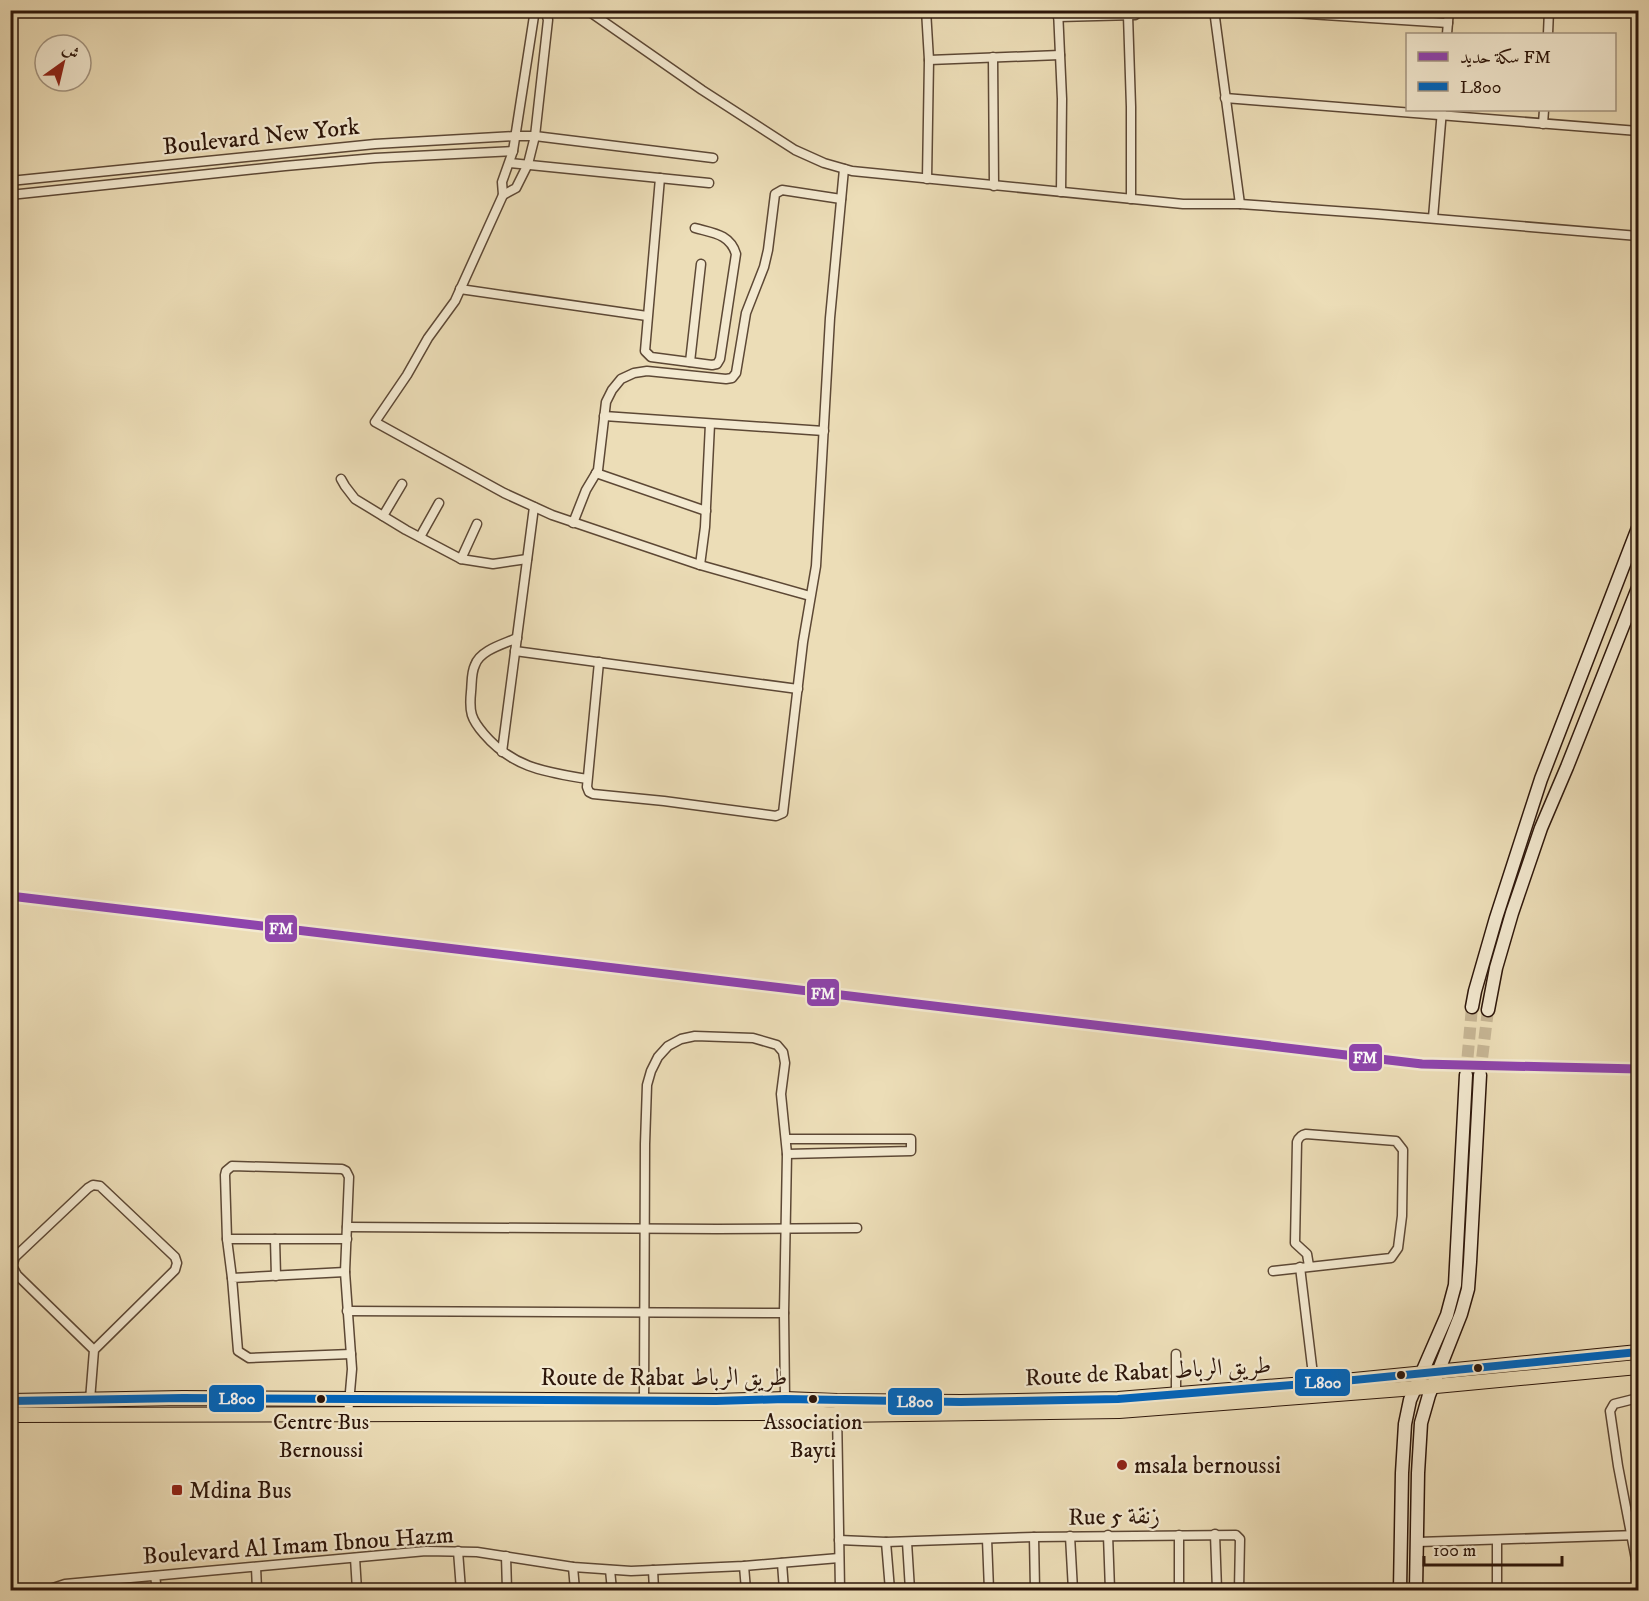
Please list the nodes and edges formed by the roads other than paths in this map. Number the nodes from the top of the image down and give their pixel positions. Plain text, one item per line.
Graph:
1 (537, 10) edge
2 (545, 10) edge
3 (587, 10) edge
4 (926, 10) edge
5 (1142, 10) edge
6 (1214, 10) edge
7 (1249, 10) edge
8 (1449, 10) edge
9 (1549, 10) edge
10 (1058, 14) edge
11 (1128, 15) junction
12 (1448, 23) junction
13 (1448, 33) edge
14 (1548, 33) edge
15 (1060, 55) junction
16 (993, 57) junction
17 (929, 60) junction
18 (1225, 98) junction
19 (1406, 111) edge
20 (1413, 111) edge
21 (1544, 111) edge
22 (1442, 113) edge
23 (1543, 124) junction
24 (1638, 131) edge
25 (515, 136) junction
26 (535, 136) junction
27 (375, 144) junction
28 (513, 152) junction
29 (285, 153) junction
30 (375, 158) junction
31 (713, 158) dead end
32 (510, 163) junction
33 (528, 164) junction
34 (285, 166) junction
35 (844, 169) junction
36 (111, 171) junction
37 (660, 178) junction
38 (927, 179) junction
39 (10, 181) edge
40 (709, 183) dead end
41 (114, 184) junction
42 (994, 186) junction
43 (1061, 192) junction
44 (10, 195) edge
45 (503, 195) junction
46 (841, 199) junction
47 (1131, 199) junction
48 (1240, 204) junction
49 (1433, 218) junction
50 (695, 228) dead end
51 (1638, 236) edge
52 (701, 264) dead end
53 (460, 289) junction
54 (647, 316) junction
55 (690, 362) junction
56 (604, 416) junction
57 (710, 424) junction
58 (824, 431) junction
59 (596, 473) junction
60 (341, 479) dead end
61 (402, 484) dead end
62 (439, 503) dead end
63 (534, 507) junction
64 (706, 511) junction
65 (383, 516) junction
66 (573, 523) junction
67 (477, 524) dead end
68 (1638, 528) edge
69 (420, 537) junction
70 (461, 559) junction
71 (527, 559) junction
72 (700, 565) junction
73 (1638, 588) edge
74 (810, 596) junction
75 (517, 638) junction
76 (515, 651) junction
77 (599, 662) junction
78 (798, 688) junction
79 (502, 752) junction
80 (587, 779) junction
81 (1511, 871) junction
82 (1525, 874) junction
83 (1472, 1007) tunnel mouth
84 (1488, 1010) tunnel mouth
85 (1466, 1075) tunnel mouth
86 (1480, 1075) tunnel mouth
87 (786, 1138) junction
88 (857, 1138) junction
89 (857, 1152) junction
90 (787, 1154) junction
91 (347, 1227) junction
92 (644, 1228) junction
93 (857, 1228) dead end
94 (786, 1229) junction
95 (227, 1239) junction
96 (274, 1239) junction
97 (346, 1239) junction
98 (1304, 1267) junction
99 (1273, 1271) dead end
100 (345, 1272) junction
101 (276, 1276) junction
102 (232, 1278) junction
103 (347, 1311) junction
104 (644, 1313) junction
105 (784, 1313) junction
106 (94, 1350) junction
107 (1638, 1352) edge
108 (351, 1354) junction
109 (1176, 1354) dead end
110 (1638, 1367) edge
111 (1438, 1372) junction
112 (1421, 1373) junction
113 (1314, 1383) junction
114 (1432, 1386) junction
115 (1415, 1388) junction
116 (1176, 1394) junction
117 (1638, 1398) edge
118 (349, 1399) junction
119 (785, 1399) junction
120 (90, 1400) junction
121 (644, 1400) junction
122 (10, 1401) edge
123 (837, 1408) junction
124 (10, 1415) edge
125 (348, 1415) junction
126 (1215, 1534) junction
127 (1108, 1535) junction
128 (1179, 1535) junction
129 (1635, 1535) edge
130 (1070, 1536) junction
131 (1034, 1537) junction
132 (987, 1539) junction
133 (839, 1540) junction
134 (1497, 1540) junction
135 (886, 1542) junction
136 (907, 1542) junction
137 (1418, 1542) junction
138 (458, 1551) junction
139 (506, 1556) junction
140 (355, 1558) junction
141 (839, 1558) junction
142 (782, 1563) junction
143 (744, 1566) junction
144 (256, 1567) junction
145 (573, 1567) junction
146 (610, 1570) junction
147 (652, 1570) junction
148 (1638, 1570) edge
149 (155, 1576) junction
150 (47, 1590) edge
151 (157, 1590) edge
152 (258, 1590) edge
153 (357, 1590) edge
154 (461, 1590) edge
155 (507, 1590) edge
156 (574, 1590) edge
157 (612, 1590) edge
158 (654, 1590) edge
159 (746, 1590) edge
160 (784, 1590) edge
161 (840, 1590) edge
162 (890, 1590) edge
163 (910, 1590) edge
164 (989, 1590) edge
165 (1035, 1590) edge
166 (1073, 1590) edge
167 (1110, 1590) edge
168 (1179, 1590) edge
169 (1217, 1590) edge
170 (1239, 1590) edge
171 (1400, 1590) edge
172 (1416, 1590) edge
173 (1497, 1590) edge

1 - 25 street
2 - 26 street
3 - 35 street
4 - 17 street
5 - 11 street
6 - 18 street
7 - 12 street
8 - 12 street
9 - 14 street
10 - 11 street
10 - 15 street
11 - 47 street
12 - 13 street
15 - 16 street
15 - 43 street
16 - 17 street
16 - 42 street
17 - 38 street
18 - 19 street
18 - 48 street
20 - 22 street
21 - 23 street
22 - 23 street
22 - 49 street
23 - 24 street
25 - 26 street, Boulevard New York
25 - 27 street, Boulevard New York
25 - 28 street
26 - 31 street, Boulevard New York
26 - 33 street
27 - 29 street, Boulevard New York
27 - 30 street
28 - 30 street, Boulevard New York
28 - 32 street
29 - 34 street
29 - 36 street, Boulevard New York
30 - 34 street, Boulevard New York
32 - 33 street
32 - 45 street
33 - 37 street
33 - 45 street
34 - 41 street, Boulevard New York
35 - 38 street
35 - 46 street
36 - 39 street, Boulevard New York
36 - 41 street
37 - 40 street
37 - 54 street
38 - 42 street
41 - 44 street, Boulevard New York
42 - 43 street
43 - 47 street
45 - 53 street
46 - 56 street
46 - 58 street
47 - 48 street
48 - 49 street
49 - 51 street
50 - 55 street
52 - 55 street
53 - 54 street
53 - 63 street
54 - 55 street
56 - 57 street
56 - 59 street
57 - 58 street
57 - 64 street
58 - 74 street
59 - 64 street
59 - 66 street
60 - 65 street
61 - 65 street
62 - 69 street
63 - 66 street
63 - 71 street
64 - 72 street
65 - 69 street
66 - 72 street
67 - 70 street
68 - 81 street
69 - 70 street
70 - 71 street
71 - 75 street
72 - 74 street
73 - 82 street
74 - 78 street
75 - 76 street
75 - 79 street
76 - 77 street
76 - 79 street
77 - 78 street
77 - 80 street
78 - 80 street
79 - 80 street
81 - 82 street
81 - 83 street
82 - 84 street
85 - 112 street
86 - 111 street
87 - 88 street
87 - 90 street
87 - 92 street
88 - 89 street
88 - 89 street
89 - 90 street
90 - 94 street
91 - 92 street
91 - 95 street
91 - 97 street
92 - 94 street
92 - 104 street
93 - 94 street
94 - 105 street
95 - 96 street
95 - 102 street
96 - 97 street
96 - 101 street
97 - 100 street
98 - 98 street
98 - 99 street
98 - 113 street
100 - 101 street
100 - 103 street
101 - 102 street
102 - 108 street
103 - 104 street
103 - 108 street
104 - 105 street
104 - 121 street
105 - 119 street
106 - 106 street
106 - 120 street
107 - 111 main road, Route de Rabat طريق الرباط
108 - 118 street
109 - 116 street
110 - 114 main road, Route de Rabat طريق الرباط
111 - 112 main road, Route de Rabat طريق الرباط
111 - 114 street
112 - 113 main road, Route de Rabat طريق الرباط
112 - 115 street
113 - 116 main road, Route de Rabat طريق الرباط
114 - 115 main road, Route de Rabat طريق الرباط
114 - 137 street
115 - 123 main road, Route de Rabat طريق الرباط
115 - 171 street
116 - 123 main road, Route de Rabat طريق الرباط
117 - 129 street
118 - 120 main road, Route de Rabat طريق الرباط
118 - 121 main road, Route de Rabat طريق الرباط
118 - 125 street
119 - 121 main road, Route de Rabat طريق الرباط
119 - 123 main road, Route de Rabat طريق الرباط
120 - 122 main road, Route de Rabat طريق الرباط
123 - 125 main road, Route de Rabat طريق الرباط
123 - 133 street
124 - 125 main road, Route de Rabat طريق الرباط
126 - 128 street, Rue 5 زنقة
126 - 169 street
126 - 170 street, Rue 5 زنقة
127 - 128 street, Rue 5 زنقة
127 - 130 street, Rue 5 زنقة
127 - 167 street
128 - 168 street
129 - 134 street
129 - 148 street
130 - 131 street, Rue 5 زنقة
130 - 166 street
131 - 132 street, Rue 5 زنقة
131 - 165 street
132 - 136 street, Rue 5 زنقة
132 - 164 street
133 - 135 street, Rue 5 زنقة
133 - 141 street
134 - 137 street
134 - 173 street
135 - 136 street, Rue 5 زنقة
135 - 162 street
136 - 163 street
137 - 172 street
138 - 139 street, Boulevard Al Imam Ibnou Hazm
138 - 140 street, Boulevard Al Imam Ibnou Hazm
138 - 154 street
139 - 145 street, Boulevard Al Imam Ibnou Hazm
139 - 155 street
140 - 144 street, Boulevard Al Imam Ibnou Hazm
140 - 153 street
141 - 142 street, Boulevard Al Imam Ibnou Hazm
141 - 161 street
142 - 143 street, Boulevard Al Imam Ibnou Hazm
142 - 160 street
143 - 147 street, Boulevard Al Imam Ibnou Hazm
143 - 159 street
144 - 149 street, Boulevard Al Imam Ibnou Hazm
144 - 152 street
145 - 146 street, Boulevard Al Imam Ibnou Hazm
145 - 156 street
146 - 147 street, Boulevard Al Imam Ibnou Hazm
146 - 157 street
147 - 158 street
149 - 150 street, Boulevard Al Imam Ibnou Hazm
149 - 151 street

